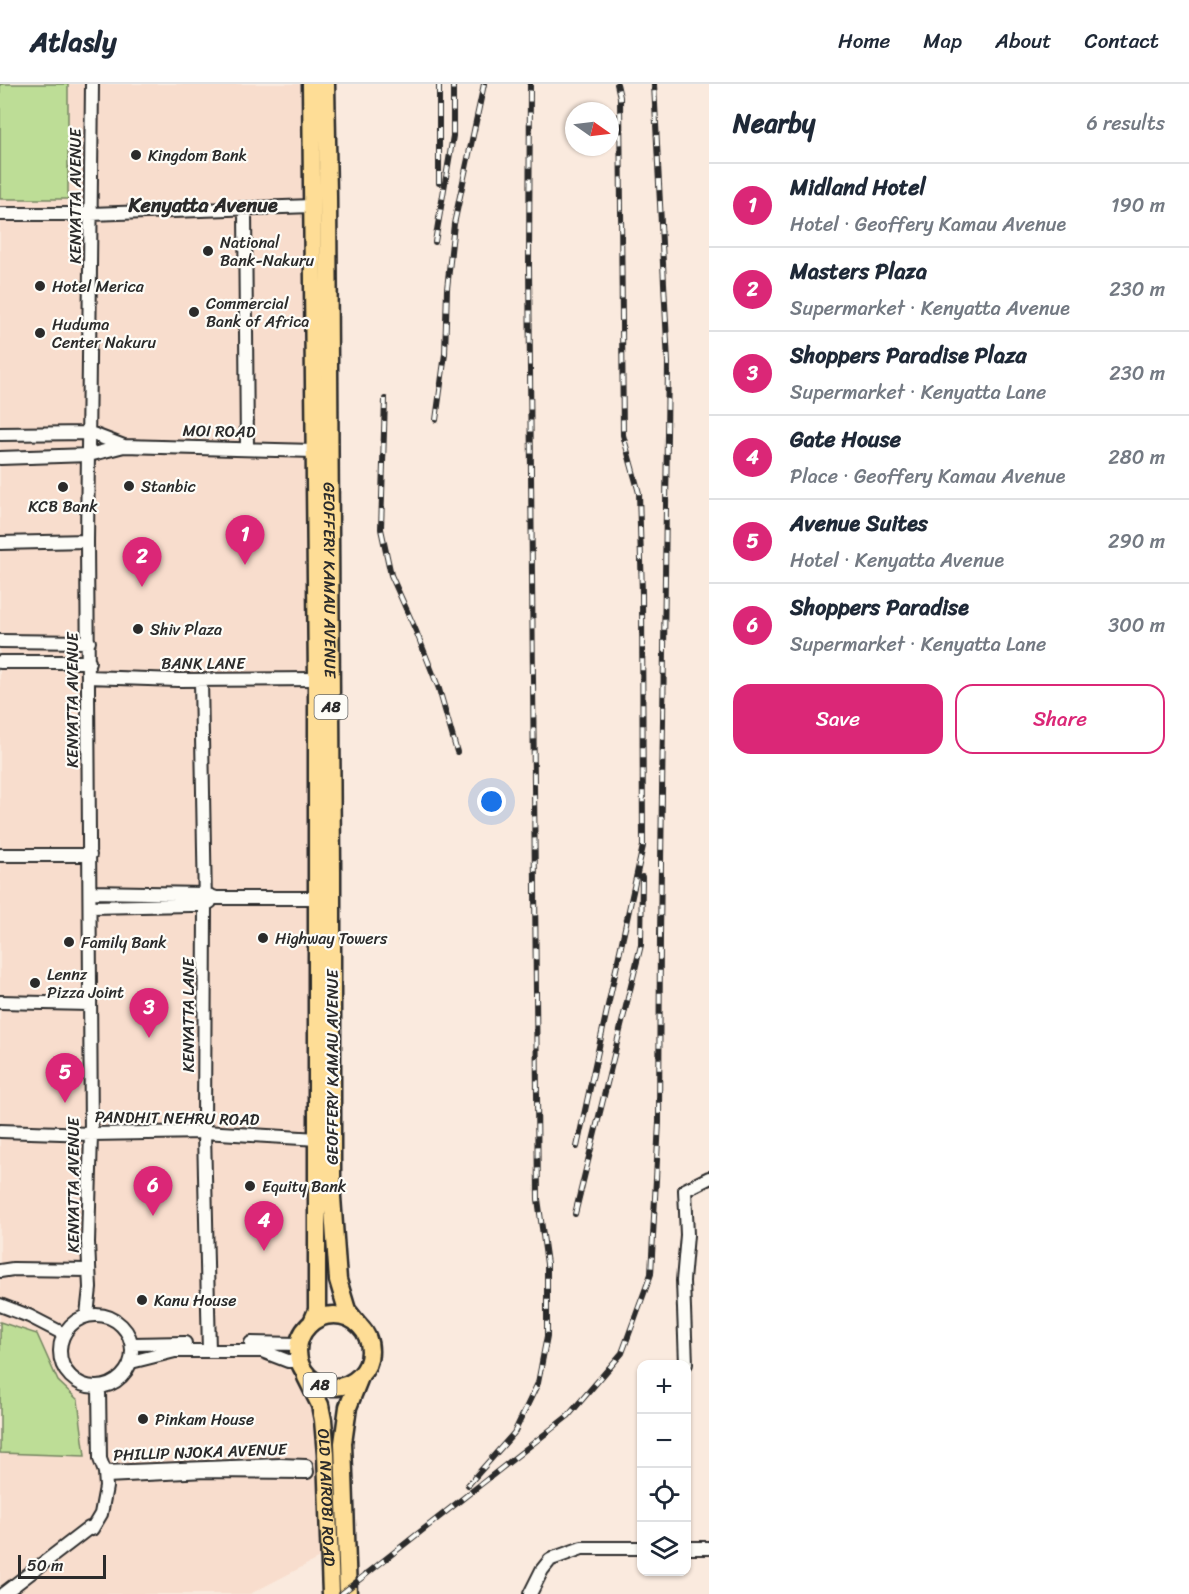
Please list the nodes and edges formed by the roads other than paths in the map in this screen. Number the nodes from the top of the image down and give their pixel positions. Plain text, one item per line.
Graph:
1 (92, 84) edge
2 (311, 84) edge
3 (326, 84) edge
4 (312, 206) junction
5 (245, 210) junction
6 (0, 214) edge
7 (91, 214) junction
8 (90, 433) junction
9 (0, 434) edge
10 (124, 446) junction
11 (247, 448) junction
12 (314, 451) junction
13 (89, 455) junction
14 (0, 458) edge
15 (87, 541) junction
16 (0, 543) edge
17 (0, 641) edge
18 (56, 642) junction
19 (89, 642) junction
20 (0, 662) edge
21 (57, 662) junction
22 (89, 662) junction
23 (88, 677) junction
24 (317, 679) junction
25 (201, 680) junction
26 (0, 855) edge
27 (90, 855) junction
28 (90, 892) junction
29 (317, 898) junction
30 (209, 899) junction
31 (90, 907) junction
32 (0, 1002) edge
33 (89, 1004) junction
34 (0, 1131) edge
35 (204, 1132) junction
36 (91, 1134) junction
37 (318, 1139) junction
38 (709, 1178) edge
39 (89, 1270) junction
40 (0, 1271) edge
41 (0, 1305) edge
42 (87, 1315) junction
43 (312, 1322) junction
44 (358, 1324) junction
45 (64, 1334) junction
46 (132, 1344) junction
47 (298, 1344) junction
48 (209, 1347) junction
49 (686, 1360) edge
50 (131, 1362) junction
51 (300, 1366) junction
52 (360, 1377) junction
53 (99, 1388) junction
54 (105, 1474) junction
55 (637, 1548) edge
56 (691, 1548) edge
57 (709, 1548) edge
58 (3, 1594) edge
59 (331, 1594) edge
60 (348, 1594) edge
61 (530, 1594) edge

1 - 7 street, KENYATTA AVENUE
2 - 4 highway, GEOFFERY KAMAU AVENUE / A8
3 - 44 highway, GEOFFERY KAMAU AVENUE / A8
4 - 5 street
4 - 12 highway, GEOFFERY KAMAU AVENUE / A8
5 - 7 street
5 - 11 street
6 - 7 street
7 - 8 street, KENYATTA AVENUE
8 - 9 street, MOI ROAD
8 - 10 street, MOI ROAD
8 - 13 street, KENYATTA AVENUE
10 - 11 street, MOI ROAD
10 - 13 street, MOI ROAD
11 - 12 street, MOI ROAD
12 - 24 highway, GEOFFERY KAMAU AVENUE / A8
13 - 14 street, MOI ROAD
13 - 15 street, KENYATTA AVENUE
15 - 16 street
15 - 19 street, KENYATTA AVENUE
17 - 18 street
18 - 19 street
18 - 21 street
19 - 22 street, KENYATTA AVENUE
20 - 21 street
21 - 22 street
22 - 23 street, KENYATTA AVENUE
23 - 25 street, BANK LANE
23 - 27 street, KENYATTA AVENUE
24 - 25 street, BANK LANE
24 - 29 highway, GEOFFERY KAMAU AVENUE / A8
25 - 30 street, KENYATTA LANE
26 - 27 street
27 - 28 street, KENYATTA AVENUE
28 - 30 street
28 - 31 street, KENYATTA AVENUE
29 - 30 street
29 - 37 highway, GEOFFERY KAMAU AVENUE / A8
30 - 31 street
30 - 35 street, KENYATTA LANE
31 - 33 street, KENYATTA AVENUE
32 - 33 street
33 - 36 street, KENYATTA AVENUE
34 - 36 street, PANDHIT NEHRU ROAD
35 - 36 street, PANDHIT NEHRU ROAD
35 - 37 street, PANDHIT NEHRU ROAD
35 - 48 street, KENYATTA LANE
36 - 39 street, KENYATTA AVENUE
37 - 43 highway, GEOFFERY KAMAU AVENUE / A8
38 - 49 street
39 - 40 street
39 - 42 street, KENYATTA AVENUE
41 - 45 street
42 - 45 street
42 - 46 street
43 - 44 highway
43 - 47 highway, A8
44 - 52 highway, A8
45 - 53 street
46 - 48 street
46 - 50 street
47 - 48 street
47 - 51 highway, A8
48 - 50 street
48 - 51 street
50 - 53 street
51 - 52 highway, A8
51 - 59 highway, OLD NAIROBI ROAD / A8
52 - 60 highway, OLD NAIROBI ROAD / A8
53 - 54 street
54 - 54 street, PHILLIP NJOKA AVENUE
54 - 58 street
55 - 61 street
56 - 57 street

